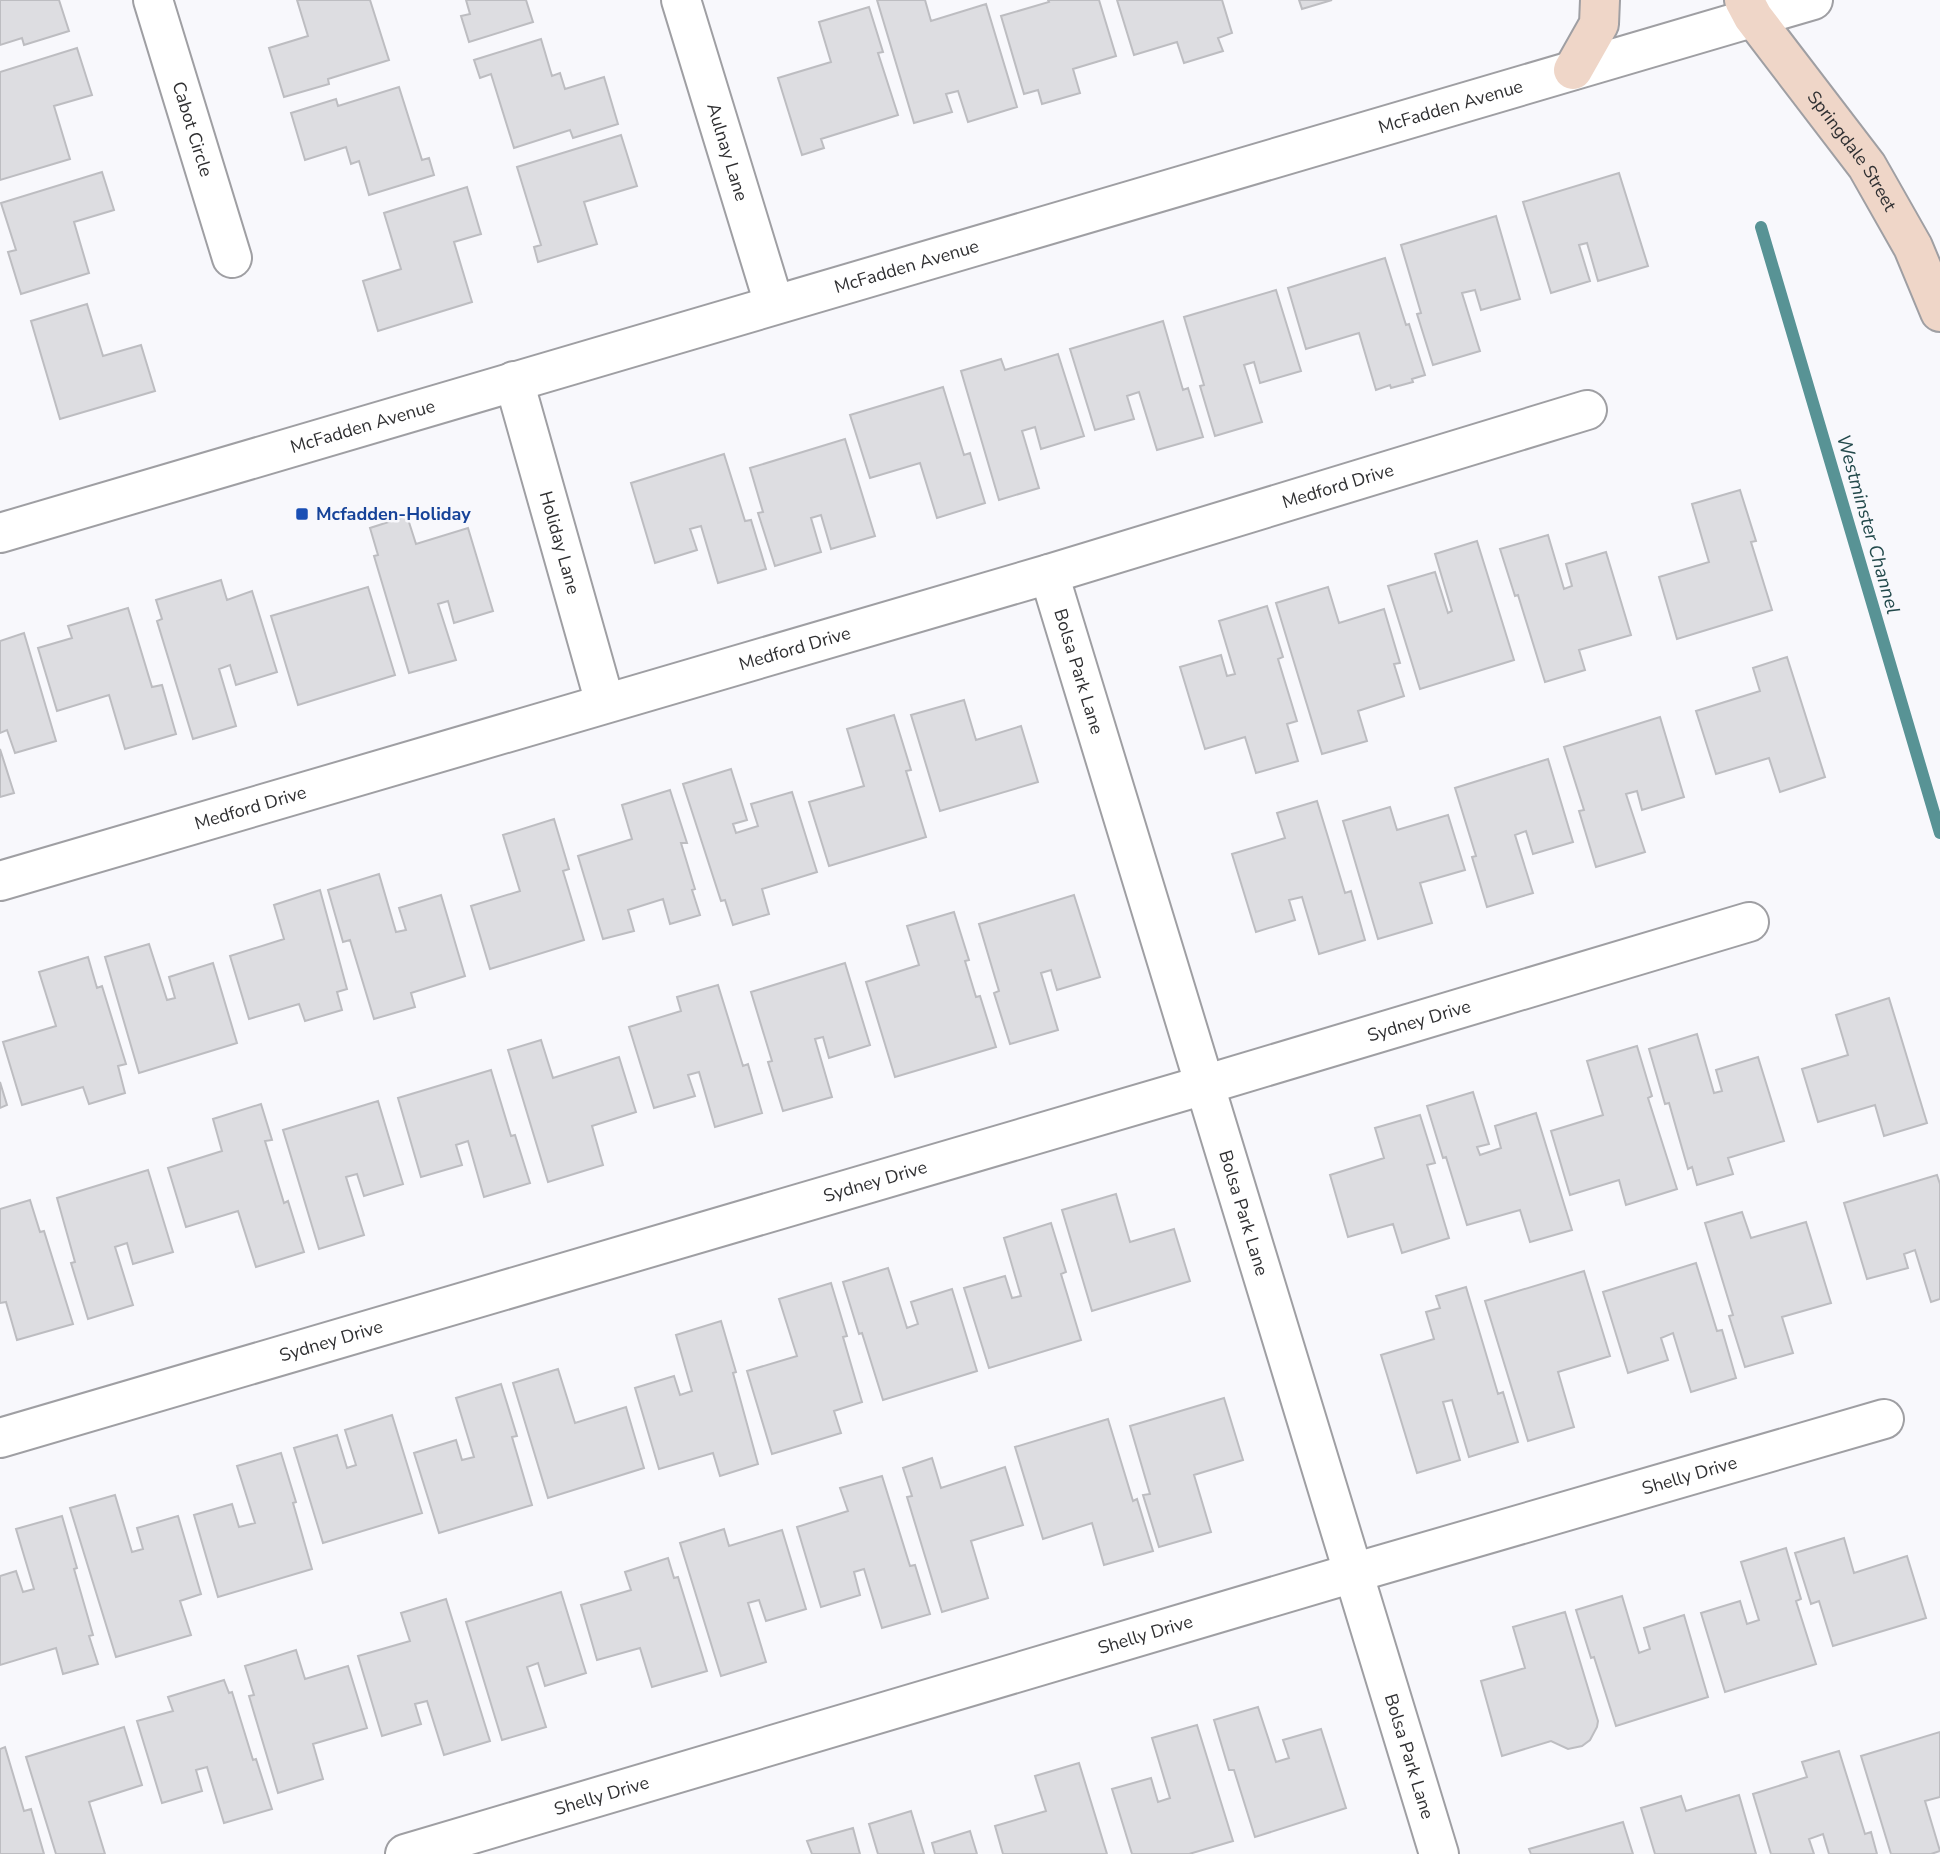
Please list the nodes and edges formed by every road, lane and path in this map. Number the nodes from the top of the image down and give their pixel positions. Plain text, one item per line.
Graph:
1 (153, 0) edge
2 (681, 0) edge
3 (1600, 0) edge
4 (1813, 0) edge
5 (1749, 9) edge
6 (1573, 70) junction
7 (232, 258) dead end
8 (774, 304) junction
9 (1940, 312) edge
10 (514, 381) junction
11 (1587, 410) dead end
12 (0, 533) edge
13 (1049, 574) junction
14 (605, 703) junction
15 (0, 881) edge
16 (1749, 922) dead end
17 (1204, 1085) junction
18 (1884, 1419) dead end
19 (0, 1438) edge
20 (1353, 1573) junction
21 (405, 1854) edge
22 (1439, 1854) edge

1 - 7 street, Cabot Circle
2 - 8 street, Aulnay Lane
3 - 6 main road
4 - 5 street, McFadden Avenue
5 - 6 street, McFadden Avenue
5 - 9 main road, Springdale Street
6 - 8 street, McFadden Avenue
8 - 10 street, McFadden Avenue
10 - 12 street, McFadden Avenue
10 - 14 street, Holiday Lane
11 - 13 street, Medford Drive
13 - 14 street, Medford Drive
13 - 17 street, Bolsa Park Lane
14 - 15 street, Medford Drive
16 - 17 street, Sydney Drive
17 - 19 street, Sydney Drive
17 - 20 street, Bolsa Park Lane
18 - 20 street, Shelly Drive
20 - 21 street, Shelly Drive
20 - 22 street, Bolsa Park Lane

